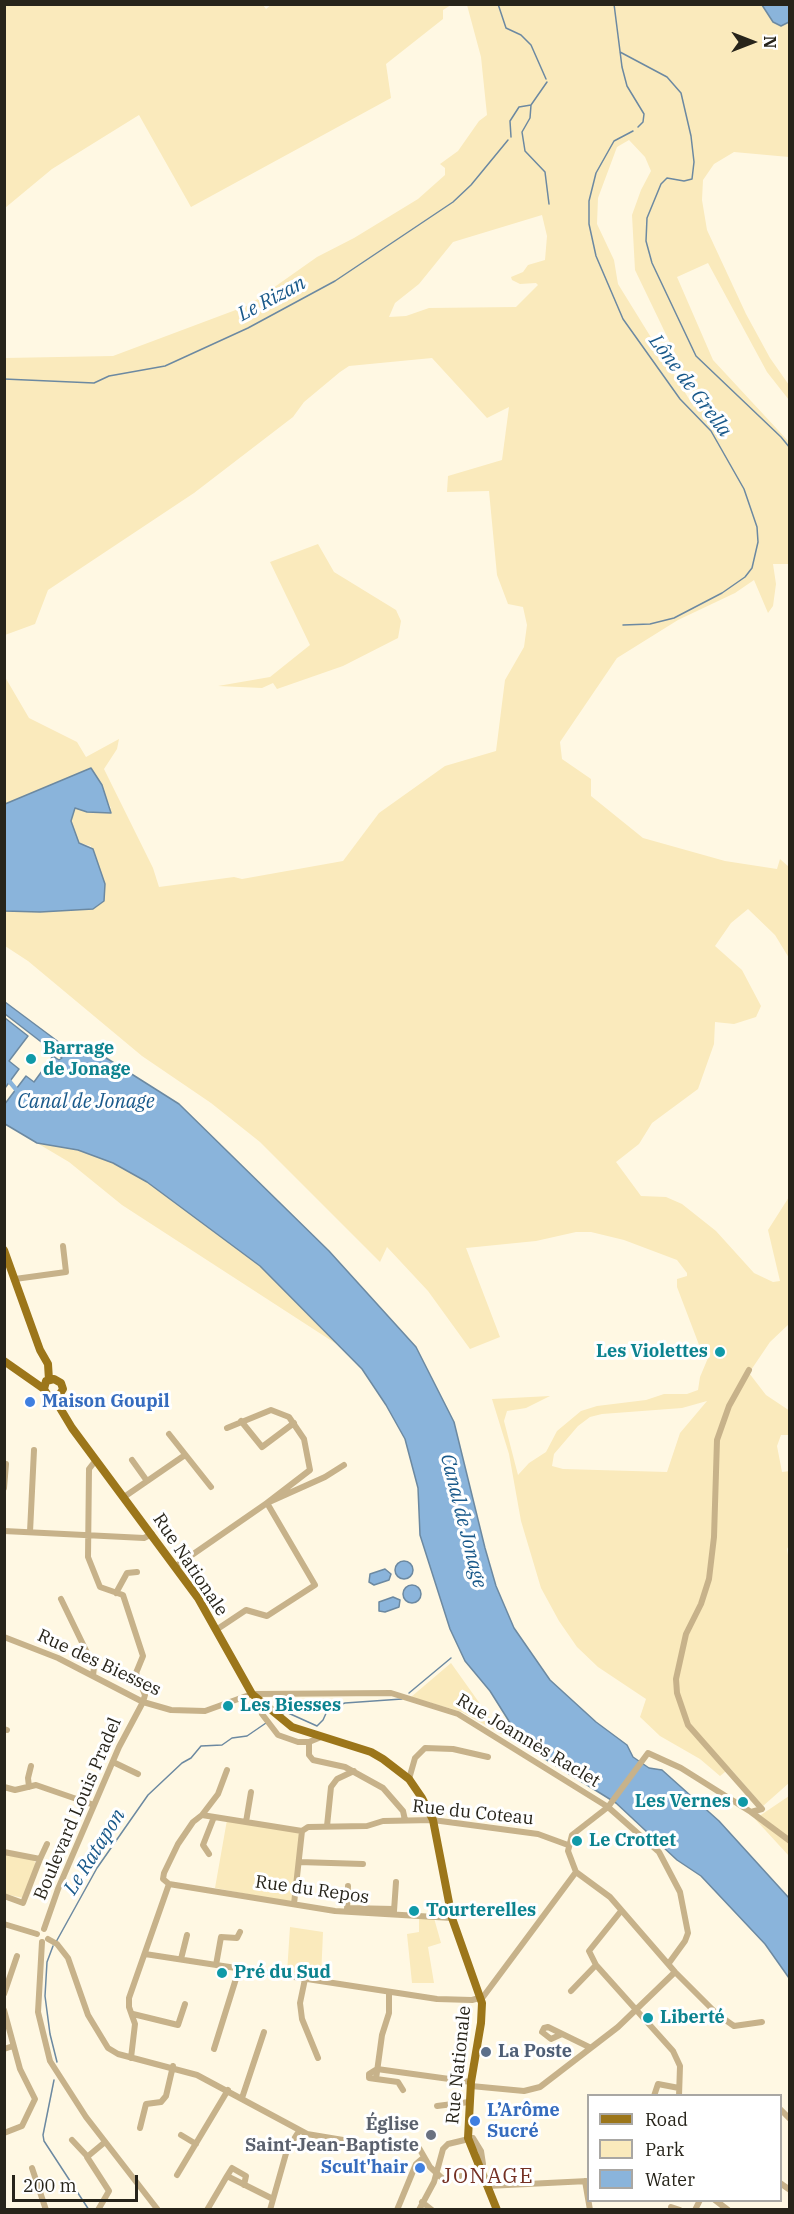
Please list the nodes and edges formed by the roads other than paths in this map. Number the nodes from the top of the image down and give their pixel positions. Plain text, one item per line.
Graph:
1 (63, 1246) dead end
2 (4, 1250) edge
3 (15, 1280) junction
4 (4, 1360) edge
5 (749, 1370) dead end
6 (49, 1383) junction
7 (57, 1397) junction
8 (241, 1421) junction
9 (294, 1423) junction
10 (227, 1428) dead end
11 (169, 1434) dead end
12 (34, 1450) dead end
13 (185, 1455) junction
14 (93, 1457) junction
15 (132, 1460) dead end
16 (6, 1464) edge
17 (344, 1465) dead end
18 (147, 1481) junction
19 (211, 1487) dead end
20 (4, 1488) edge
21 (124, 1497) junction
22 (267, 1503) junction
23 (4, 1531) edge
24 (30, 1532) junction
25 (152, 1534) junction
26 (88, 1535) junction
27 (176, 1566) junction
28 (137, 1572) dead end
29 (116, 1593) junction
30 (61, 1599) dead end
31 (216, 1630) junction
32 (4, 1637) edge
33 (93, 1676) junction
34 (254, 1696) junction
35 (143, 1702) junction
36 (321, 1737) junction
37 (309, 1742) junction
38 (488, 1757) dead end
39 (113, 1762) junction
40 (31, 1766) dead end
41 (227, 1770) dead end
42 (354, 1771) junction
43 (138, 1774) dead end
44 (409, 1779) junction
45 (4, 1787) edge
46 (30, 1787) junction
47 (251, 1792) dead end
48 (94, 1805) junction
49 (608, 1807) junction
50 (752, 1812) junction
51 (202, 1815) junction
52 (214, 1817) junction
53 (405, 1820) junction
54 (434, 1820) junction
55 (246, 1822) junction
56 (327, 1826) junction
57 (302, 1831) junction
58 (789, 1841) edge
59 (47, 1844) dead end
60 (568, 1845) junction
61 (4, 1852) edge
62 (209, 1854) dead end
63 (40, 1859) junction
64 (299, 1862) junction
65 (363, 1864) dead end
66 (576, 1872) junction
67 (396, 1882) dead end
68 (169, 1884) junction
69 (348, 1886) dead end
70 (4, 1896) edge
71 (294, 1904) junction
72 (347, 1910) junction
73 (621, 1911) junction
74 (394, 1912) junction
75 (452, 1918) junction
76 (4, 1924) edge
77 (44, 1929) junction
78 (240, 1932) dead end
79 (37, 1934) junction
80 (187, 1935) dead end
81 (50, 1941) junction
82 (145, 1954) junction
83 (17, 1956) dead end
84 (181, 1959) junction
85 (669, 1964) junction
86 (216, 1965) junction
87 (596, 1965) junction
88 (239, 1969) junction
89 (675, 1972) junction
90 (305, 1979) junction
91 (571, 1991) dead end
92 (389, 1992) junction
93 (4, 1994) edge
94 (481, 1998) junction
95 (185, 2004) dead end
96 (4, 2010) edge
97 (637, 2011) junction
98 (133, 2014) junction
99 (762, 2022) dead end
100 (264, 2032) dead end
101 (562, 2034) dead end
102 (14, 2046) junction
103 (590, 2048) junction
104 (4, 2049) edge
105 (214, 2049) dead end
106 (131, 2058) junction
107 (318, 2058) dead end
108 (173, 2066) junction
109 (377, 2069) junction
110 (471, 2084) junction
111 (679, 2088) junction
112 (228, 2090) junction
113 (403, 2090) dead end
114 (655, 2094) edge
115 (679, 2094) edge
116 (242, 2098) junction
117 (469, 2102) junction
118 (436, 2106) dead end
119 (140, 2128) dead end
120 (300, 2131) junction
121 (4, 2133) edge
122 (181, 2135) dead end
123 (468, 2138) junction
124 (72, 2140) dead end
125 (105, 2142) junction
126 (196, 2144) junction
127 (87, 2156) junction
128 (423, 2158) junction
129 (32, 2168) dead end
130 (481, 2172) junction
131 (177, 2175) dead end
132 (437, 2175) junction
133 (587, 2181) edge
134 (486, 2186) junction
135 (273, 2199) junction
136 (422, 2202) junction
137 (671, 2207) dead end
138 (46, 2210) edge
139 (98, 2210) edge
140 (158, 2210) edge
141 (207, 2210) edge
142 (270, 2210) edge
143 (397, 2210) edge
144 (419, 2210) edge
145 (432, 2210) edge
146 (496, 2210) edge
147 (680, 2210) edge

1 - 3 street
2 - 3 main road
3 - 6 main road
4 - 6 main road
5 - 50 street
6 - 7 main road
6 - 7 main road
7 - 14 main road, Rue Nationale
8 - 9 street
8 - 9 street
8 - 10 street
9 - 22 street
11 - 13 street
12 - 24 street
13 - 18 street
13 - 19 street
14 - 21 main road, Rue Nationale
14 - 26 street
15 - 18 street
16 - 20 street
17 - 22 street
18 - 21 street
21 - 25 main road, Rue Nationale
22 - 27 street
22 - 31 street
23 - 24 street
24 - 26 street
25 - 26 street
25 - 27 main road, Rue Nationale
26 - 29 street
27 - 31 main road, Rue Nationale
28 - 29 street
29 - 35 street
30 - 33 street
31 - 34 main road, Rue Nationale
32 - 33 street, Rue des Biesses
33 - 35 street, Rue des Biesses
34 - 35 street, Rue des Biesses
34 - 36 main road, Rue Nationale
34 - 37 street, Rue Nationale
34 - 49 street, Rue Joannès Raclet
35 - 39 street, Boulevard Louis Pradel
36 - 37 street
36 - 44 main road, Rue Nationale
37 - 42 street
38 - 44 street
39 - 43 street
39 - 48 street, Boulevard Louis Pradel
40 - 46 street
41 - 51 street
42 - 53 street
42 - 56 street
44 - 54 main road, Rue Nationale
45 - 46 street
46 - 48 street
47 - 55 street
48 - 77 street, Boulevard Louis Pradel
49 - 50 street
49 - 60 street
49 - 85 street, Rue Joannès Raclet
50 - 58 street
51 - 52 street
51 - 68 street
52 - 55 street
52 - 62 street
53 - 54 street, Rue du Coteau
53 - 56 street, Rue du Coteau
54 - 60 street, Rue du Coteau
54 - 75 main road, Rue Nationale
55 - 57 street
56 - 57 street, Rue du Coteau
57 - 64 street
59 - 63 street
60 - 66 street
61 - 63 street
63 - 70 street
64 - 65 street
64 - 71 street
66 - 73 street
66 - 94 street
67 - 74 street
68 - 71 street, Rue du Repos
68 - 82 street
69 - 72 street
71 - 72 street, Rue du Repos
72 - 74 street, Rue du Repos
73 - 85 street
73 - 87 street
74 - 75 street, Rue du Repos
75 - 94 main road, Rue Nationale
76 - 79 street
77 - 79 street
77 - 81 street
78 - 86 street
79 - 81 street
80 - 84 street
81 - 106 street
81 - 125 street
82 - 84 street
82 - 98 street
83 - 93 street
84 - 86 street
85 - 89 street
86 - 88 street
87 - 91 street
87 - 97 street
88 - 90 street
88 - 105 street
89 - 97 street
89 - 99 street
90 - 92 street
90 - 107 street
92 - 94 street
92 - 109 street
94 - 110 main road, Rue Nationale
95 - 98 street
96 - 102 street
97 - 103 street
97 - 111 street
98 - 106 street
100 - 116 street
101 - 103 street
102 - 104 street
102 - 121 street
103 - 110 street
106 - 108 street
108 - 112 street
108 - 119 street
109 - 110 street
109 - 113 street
110 - 117 main road, Rue Nationale
111 - 114 street
111 - 115 street
112 - 116 street
112 - 126 street
116 - 120 street
117 - 118 street
117 - 123 main road, Rue Nationale
120 - 128 street
120 - 135 street
122 - 126 street
123 - 130 main road, Rue Nationale
123 - 132 street
124 - 127 street
125 - 127 street
125 - 140 street
126 - 131 street
127 - 139 street
128 - 132 street
128 - 143 street
129 - 138 street
130 - 132 street
130 - 134 main road, Rue Nationale
132 - 136 street
133 - 134 street
134 - 146 main road, Rue Nationale
135 - 141 street
135 - 142 street
136 - 144 street
136 - 145 street
137 - 147 street

